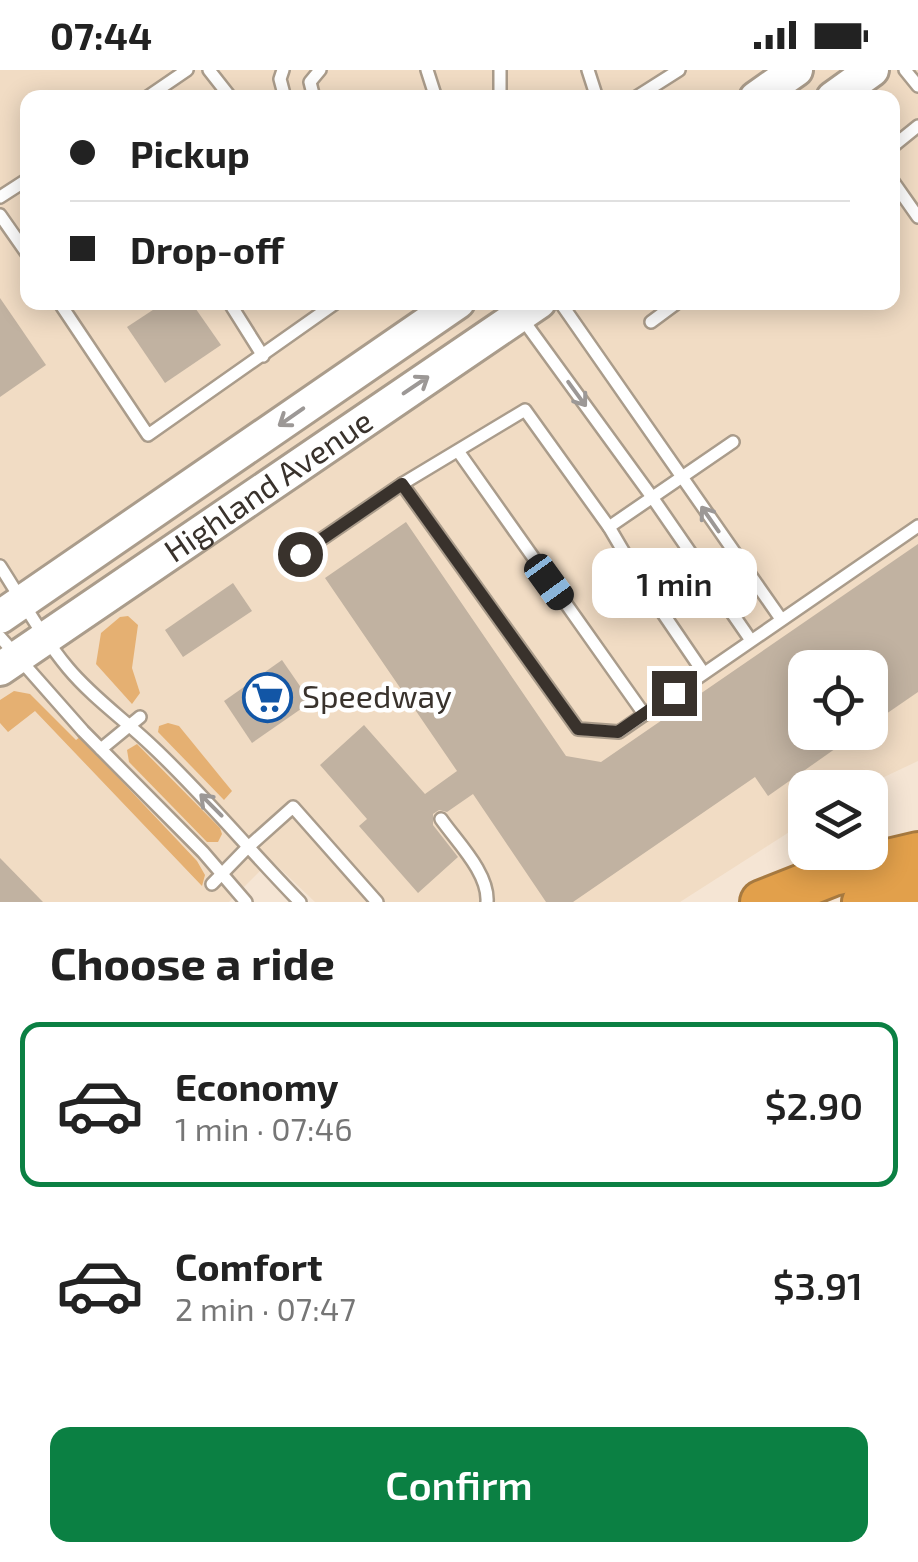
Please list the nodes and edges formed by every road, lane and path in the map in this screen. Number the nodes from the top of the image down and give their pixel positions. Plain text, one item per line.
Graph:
1 (187, 70) edge
2 (680, 70) edge
3 (796, 70) edge
4 (872, 70) edge
5 (905, 70) edge
6 (918, 86) edge
7 (158, 90) edge
8 (647, 90) edge
9 (767, 90) edge
10 (843, 90) edge
11 (900, 192) edge
12 (0, 215) edge
13 (918, 218) edge
14 (20, 244) edge
15 (64, 310) edge
16 (234, 310) edge
17 (325, 310) edge
18 (446, 310) edge
19 (520, 310) edge
20 (526, 310) edge
21 (566, 310) edge
22 (667, 310) edge
23 (651, 322) dead end
24 (264, 356) junction
25 (733, 442) dead end
26 (458, 451) junction
27 (680, 476) junction
28 (402, 484) junction
29 (652, 496) junction
30 (608, 526) junction
31 (918, 526) edge
32 (300, 554) dead end
33 (0, 566) edge
34 (12, 609) edge
35 (781, 619) junction
36 (46, 637) junction
37 (750, 640) junction
38 (5, 655) edge
39 (704, 672) junction
40 (644, 714) junction
41 (140, 717) dead end
42 (128, 727) junction
43 (100, 750) junction
44 (441, 820) dead end
45 (247, 848) junction
46 (918, 854) edge
47 (215, 879) junction
48 (918, 890) edge
49 (246, 902) edge
50 (300, 902) edge
51 (377, 902) edge
52 (486, 902) edge
53 (762, 902) edge
54 (864, 902) edge

1 - 7 lane
2 - 8 lane
3 - 9 main road
4 - 10 main road
5 - 6 lane
11 - 13 lane
12 - 14 lane
15 - 24 lane
16 - 24 lane
17 - 24 lane
18 -> 34 main road, Highland Avenue
36 -> 19 main road, Highland Avenue
20 -> 29 lane
21 - 27 lane
22 - 23 lane
25 - 27 lane
26 - 28 lane
26 - 30 lane
26 - 40 lane
27 - 29 lane
35 -> 27 lane
28 - 32 lane
28 - 40 lane
29 - 30 lane
29 - 37 lane
30 - 39 lane
31 - 35 lane
33 - 34 lane
34 - 36 lane
35 - 37 lane
36 - 38 main road, Highland Avenue
36 - 42 lane
37 - 39 lane
38 - 43 lane
39 - 40 lane
41 - 42 lane
42 - 43 lane
45 -> 42 lane
43 - 47 lane
44 - 52 lane
45 - 47 lane
45 - 50 lane
45 - 51 lane
46 - 53 highway
47 - 49 lane
48 - 54 highway

